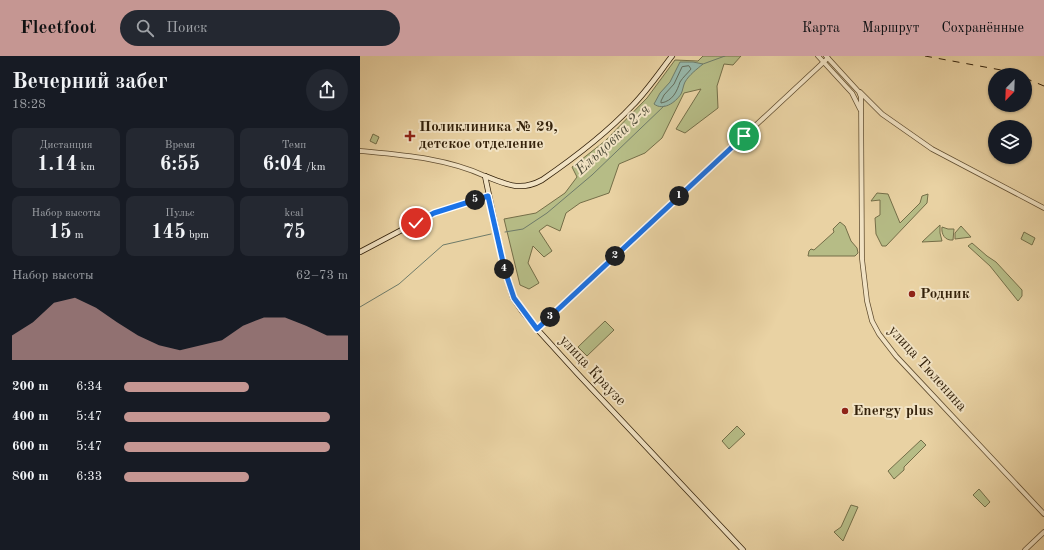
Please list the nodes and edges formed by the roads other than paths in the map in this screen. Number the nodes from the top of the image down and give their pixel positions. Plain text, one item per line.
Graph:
1 (672, 56) edge
2 (818, 56) edge
3 (827, 57) edge
4 (824, 62) junction
5 (859, 92) junction
6 (860, 112) junction
7 (360, 151) edge
8 (485, 176) junction
9 (488, 196) junction
10 (1044, 208) edge
11 (360, 252) edge
12 (537, 329) junction
13 (1044, 514) edge
14 (1044, 532) edge
15 (743, 550) edge
16 (1024, 550) edge

1 - 8 main road
2 - 4 street
3 - 4 street
3 - 5 street
4 - 6 street
4 - 12 street
5 - 6 street, улица Тюленина
5 - 10 street
6 - 13 street, улица Тюленина
7 - 8 street
8 - 9 main road, улица Краузе
9 - 11 main road
9 - 12 main road, улица Краузе
12 - 15 main road, улица Краузе
14 - 16 street

